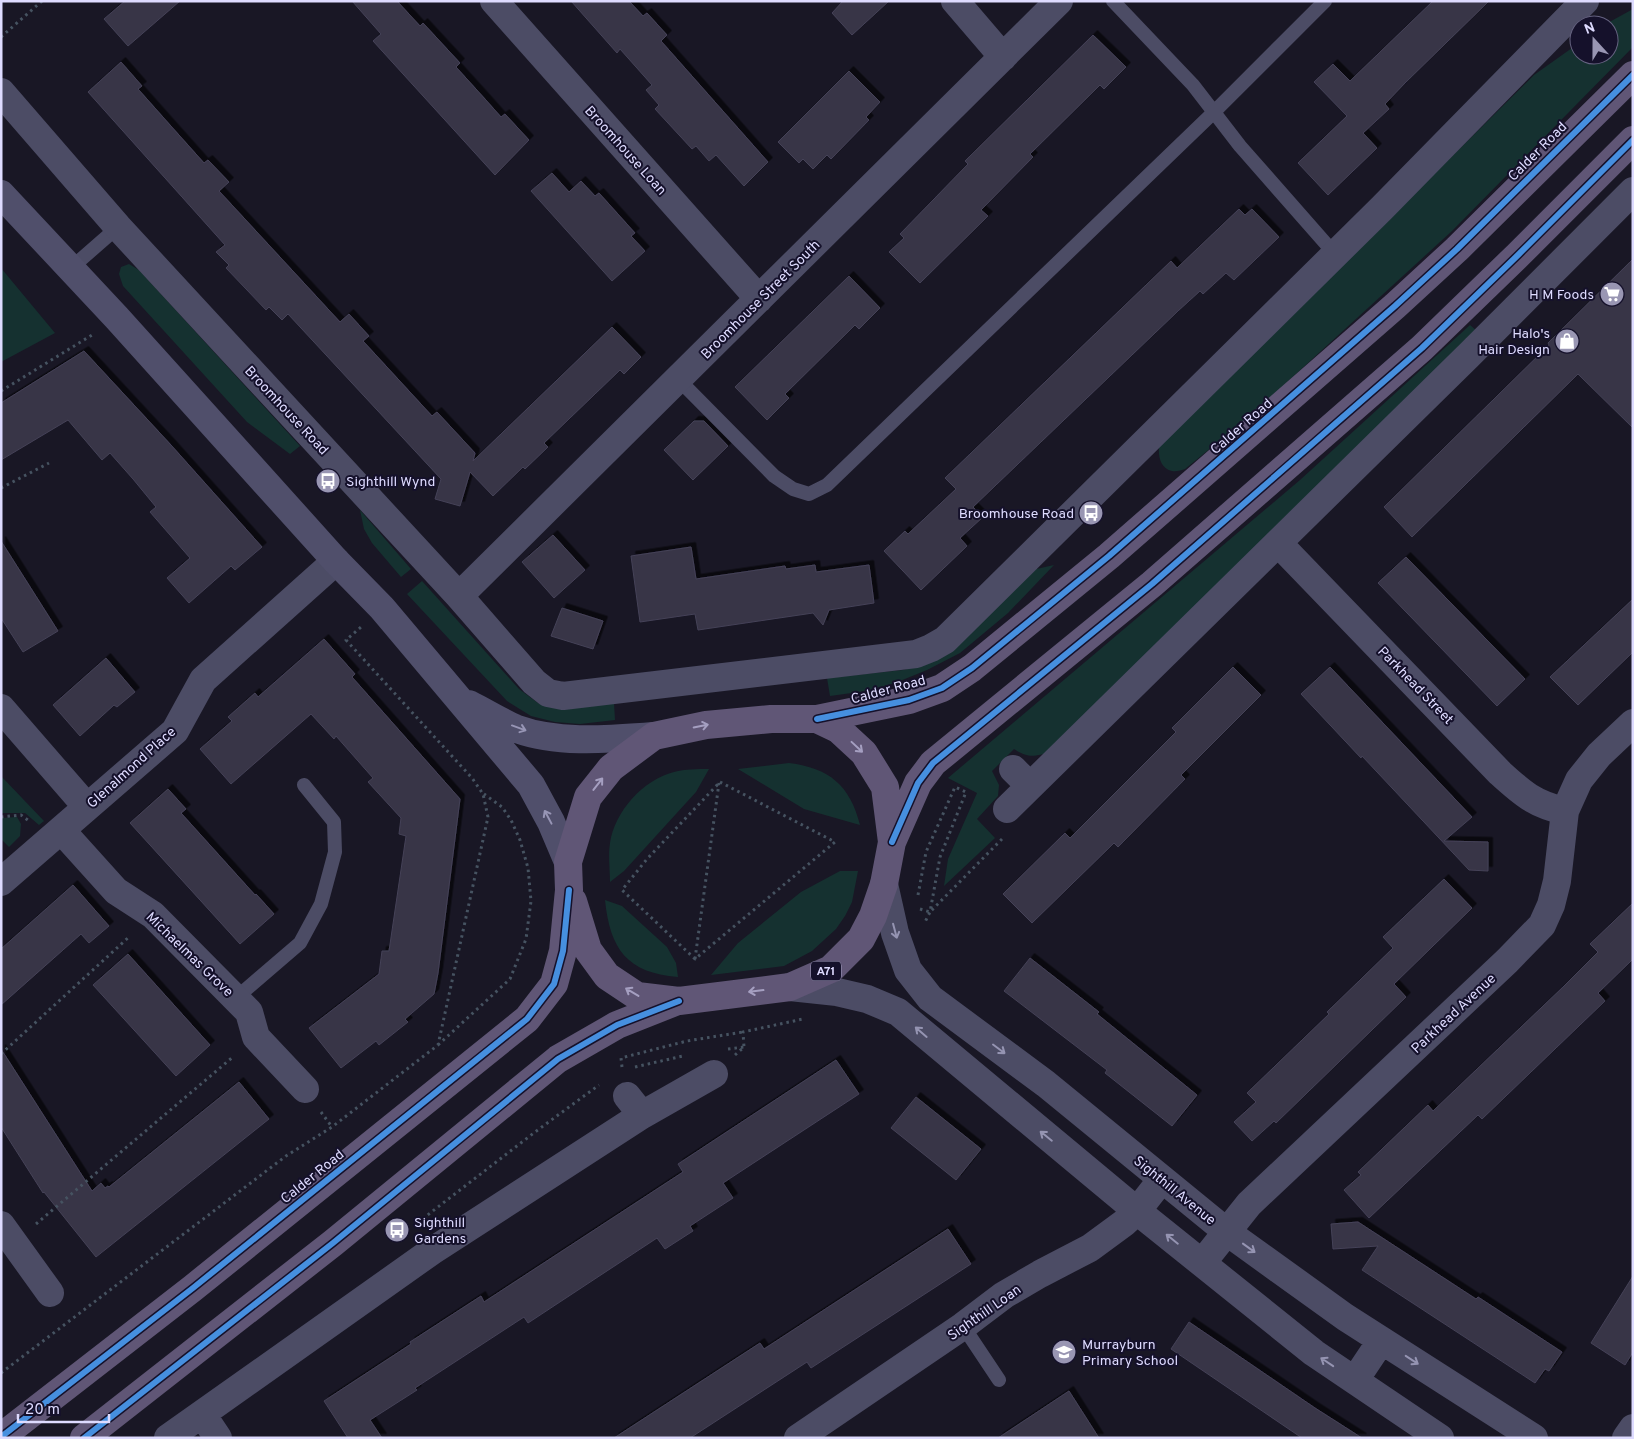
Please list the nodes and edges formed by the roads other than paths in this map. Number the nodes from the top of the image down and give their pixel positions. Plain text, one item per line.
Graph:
1 (494, 1) edge
2 (955, 1) edge
3 (1059, 1) edge
4 (1113, 1) edge
5 (1325, 1) edge
6 (1585, 1) edge
7 (1003, 57) junction
8 (1633, 75) edge
9 (1, 92) edge
10 (1214, 112) junction
11 (1633, 140) edge
12 (1633, 191) edge
13 (1, 194) edge
14 (118, 227) junction
15 (1335, 254) junction
16 (70, 269) junction
17 (759, 299) junction
18 (678, 380) junction
19 (1278, 543) junction
20 (336, 561) junction
21 (459, 596) junction
22 (619, 690) joint
23 (459, 699) junction
24 (1, 708) edge
25 (817, 720) junction
26 (1633, 723) edge
27 (654, 736) junction
28 (304, 785) dead end
29 (87, 807) junction
30 (1007, 809) road end
31 (1565, 811) junction
32 (61, 830) junction
33 (892, 842) junction
34 (568, 862) junction
35 (1, 882) edge
36 (884, 884) junction
37 (569, 890) junction
38 (790, 987) junction
39 (236, 998) junction
40 (679, 1001) junction
41 (714, 1074) road end
42 (305, 1089) dead end
43 (1162, 1179) junction
44 (1136, 1211) junction
45 (1227, 1232) junction
46 (5, 1235) edge
47 (1202, 1263) junction
48 (50, 1293) dead end
49 (963, 1326) junction
50 (1382, 1341) junction
51 (999, 1380) dead end
52 (1355, 1380) junction
53 (202, 1414) junction
54 (1633, 1428) edge
55 (1, 1437) edge
56 (84, 1438) edge
57 (168, 1438) edge
58 (218, 1438) edge
59 (798, 1438) edge
60 (1440, 1438) edge
61 (1534, 1438) edge
62 (1626, 1438) edge

1 - 17 street, Broomhouse Loan
2 - 7 street
3 - 7 street, Broomhouse Street South
4 - 10 lane
5 - 10 lane
6 - 15 street, Calder Road
7 - 17 street, Broomhouse Street South
8 - 25 main road, Calder Road / A71
9 - 14 street, Broomhouse Road
10 - 15 lane
10 - 18 lane
11 - 33 main road, Calder Road / A71
12 - 19 street
13 - 16 main road
14 - 16 lane
14 - 21 street, Broomhouse Road
15 - 22 street, Calder Road
16 - 20 main road
17 - 18 street, Broomhouse Street South
18 - 21 street, Broomhouse Street South
19 - 30 street
19 - 31 street, Parkhead Street
20 - 23 main road
20 - 29 street, Glenalmond Place
21 - 22 street, Broomhouse Road
23 -> 27 main road
34 -> 23 main road
24 - 29 street
27 -> 25 main road, Calder Road / A71
25 -> 33 main road, Calder Road / A71
26 - 31 street, Parkhead Avenue
34 -> 27 main road, Calder Road / A71
28 - 39 lane
29 - 32 street, Glenalmond Place
31 - 45 street, Parkhead Avenue
32 - 35 street, Glenalmond Place
32 - 39 street, Michaelmas Grove
33 - 36 main road, Calder Road / A71
34 - 37 main road, Calder Road / A71
36 - 38 main road, Calder Road / A71
36 -> 43 street, Sighthill Avenue
40 -> 37 main road, Calder Road / A71
37 - 55 main road, Calder Road / A71
38 -> 40 main road, Calder Road / A71
44 -> 38 street
39 - 42 street, Michaelmas Grove
40 - 56 main road, Calder Road / A71
41 - 53 street
43 - 44 street, Sighthill Loan
43 - 45 street, Sighthill Avenue
47 -> 44 street
44 - 49 street, Sighthill Loan
45 - 47 street, Parkhead Avenue
45 -> 50 street, Sighthill Avenue
46 - 48 street
52 -> 47 street
49 - 51 lane
49 - 59 street, Sighthill Loan
50 - 52 street
50 -> 61 street, Sighthill Avenue
52 - 60 street
53 - 57 street
53 - 58 street
54 - 62 street

